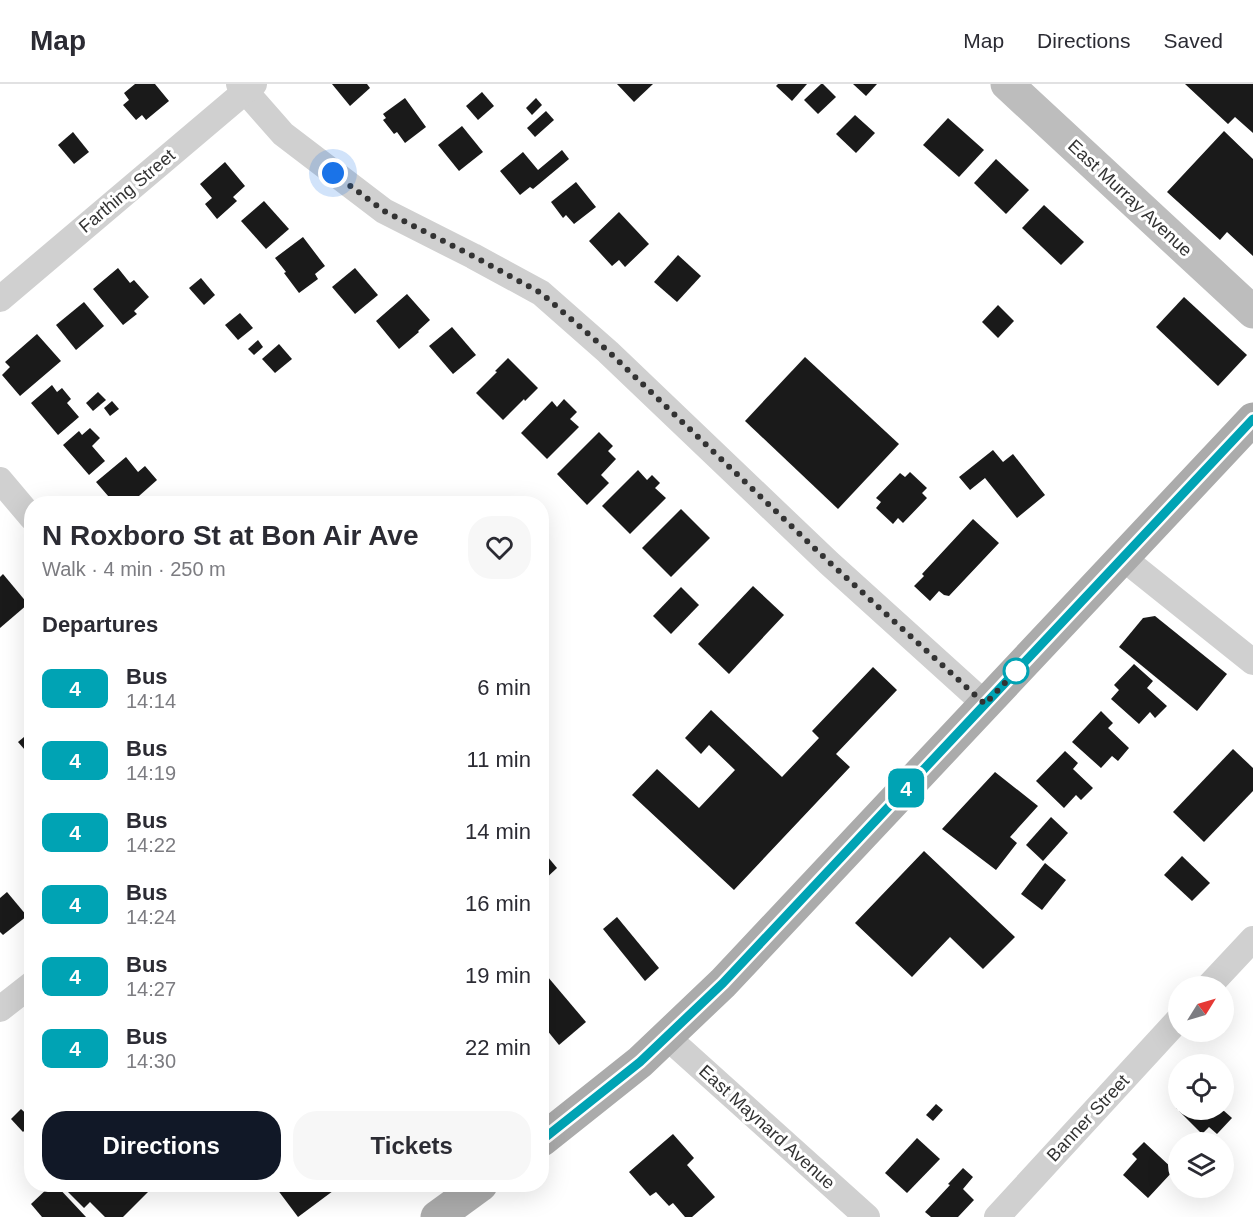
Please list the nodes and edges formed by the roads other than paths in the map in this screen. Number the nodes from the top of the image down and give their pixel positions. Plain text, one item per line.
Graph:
1 (1007, 84) edge
2 (246, 86) edge
3 (0, 299) edge
4 (1253, 312) edge
5 (1253, 419) edge
6 (0, 480) edge
7 (24, 508) edge
8 (1123, 558) junction
9 (1253, 662) edge
10 (985, 704) junction
11 (1253, 939) edge
12 (1218, 976) edge
13 (24, 990) edge
14 (0, 1010) edge
15 (1168, 1031) edge
16 (666, 1037) junction
17 (549, 1128) edge
18 (472, 1192) edge
19 (437, 1217) edge
20 (867, 1217) edge
21 (997, 1217) edge

1 - 4 street, East Murray Avenue
2 - 3 street, Farthing Street
2 - 10 street
5 - 8 main road
6 - 7 street
8 - 9 street
8 - 10 main road
10 - 16 main road
11 - 12 street
13 - 14 street
15 - 21 street, Banner Street
16 - 17 main road
16 - 20 street, East Maynard Avenue
18 - 19 main road

